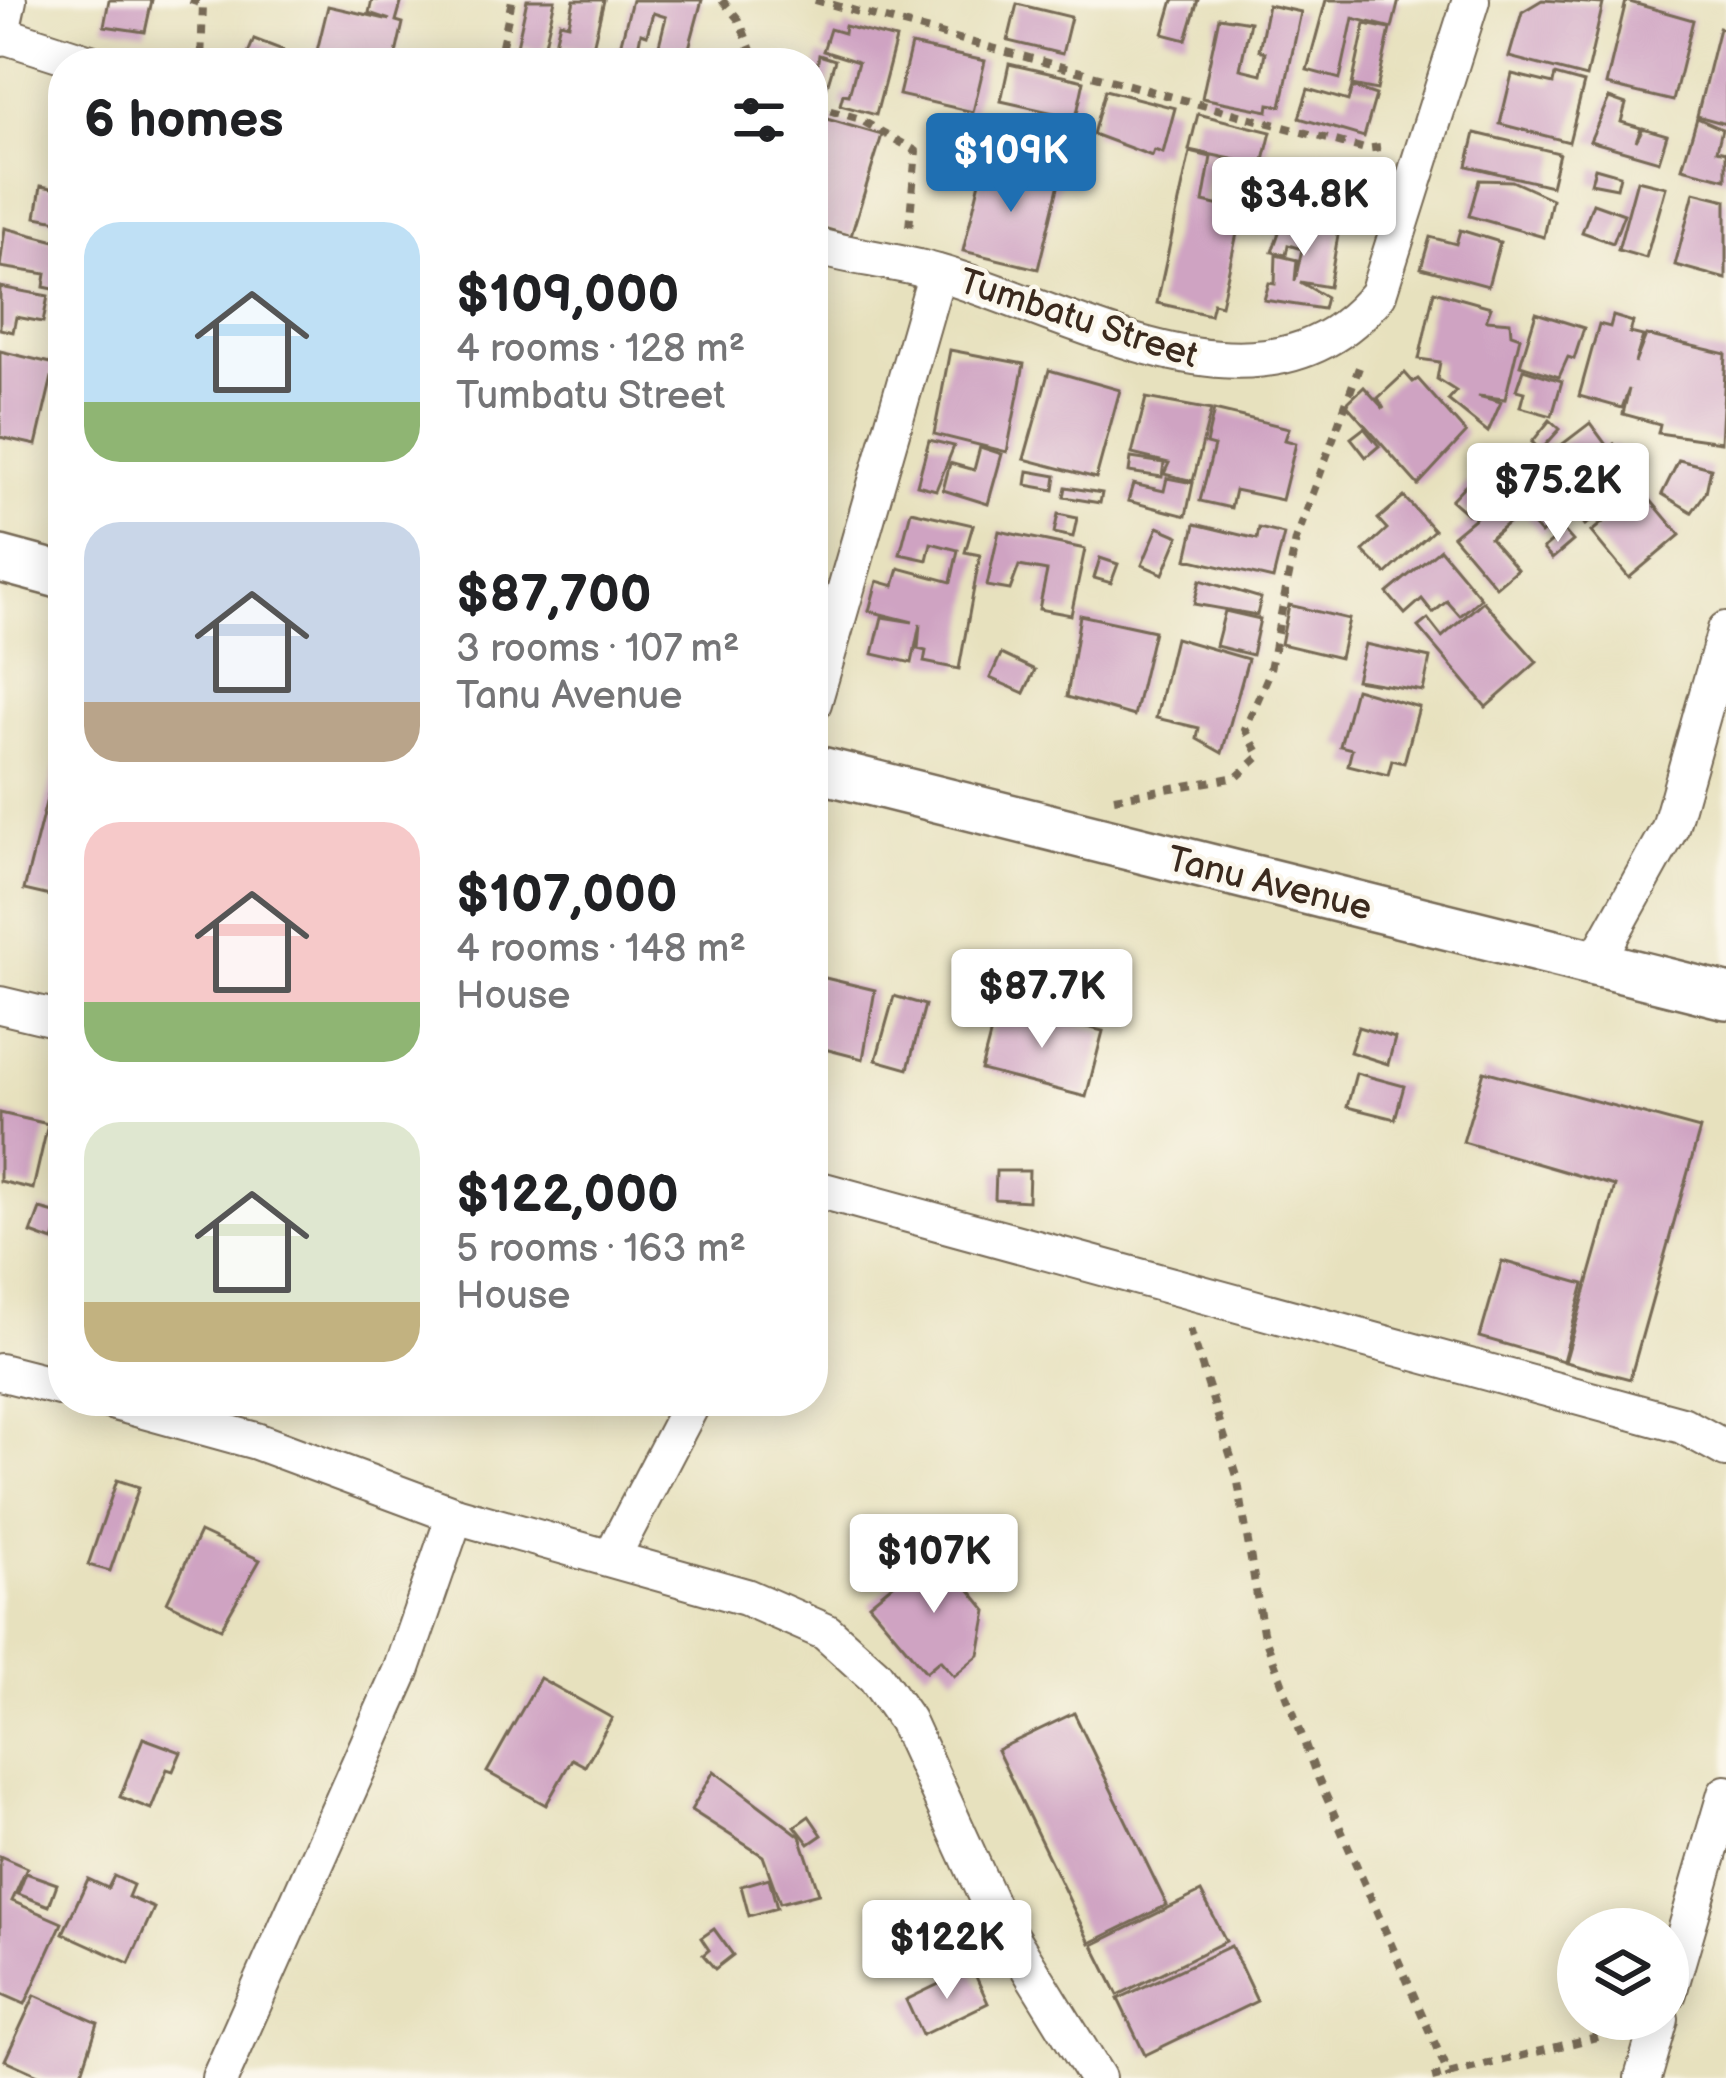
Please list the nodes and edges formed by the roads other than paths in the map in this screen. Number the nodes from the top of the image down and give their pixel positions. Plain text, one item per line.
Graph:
1 (8, 0) edge
2 (1471, 0) edge
3 (0, 36) edge
4 (48, 50) edge
5 (828, 249) edge
6 (922, 269) junction
7 (0, 560) edge
8 (48, 572) edge
9 (1726, 630) edge
10 (828, 643) edge
11 (828, 772) edge
12 (1595, 962) junction
13 (1726, 996) edge
14 (0, 1005) edge
15 (48, 1016) edge
16 (828, 1192) edge
17 (0, 1372) edge
18 (48, 1384) edge
19 (165, 1416) edge
20 (685, 1416) edge
21 (1726, 1449) edge
22 (455, 1515) junction
23 (610, 1558) junction
24 (1723, 1817) edge
25 (1689, 1927) edge
26 (1654, 2040) edge
27 (220, 2078) edge
28 (1097, 2078) edge
29 (1643, 2078) edge

1 - 3 street
2 - 6 street, Tumbatu Street
3 - 4 street
5 - 6 street, Tumbatu Street
6 - 10 street
7 - 8 street
9 - 12 street
11 - 12 street, Tanu Avenue
12 - 13 street, Tanu Avenue
14 - 15 street
16 - 21 street
17 - 18 street
19 - 22 street
20 - 23 street
22 - 23 street
22 - 27 street
23 - 28 street
24 - 25 street
26 - 29 street

